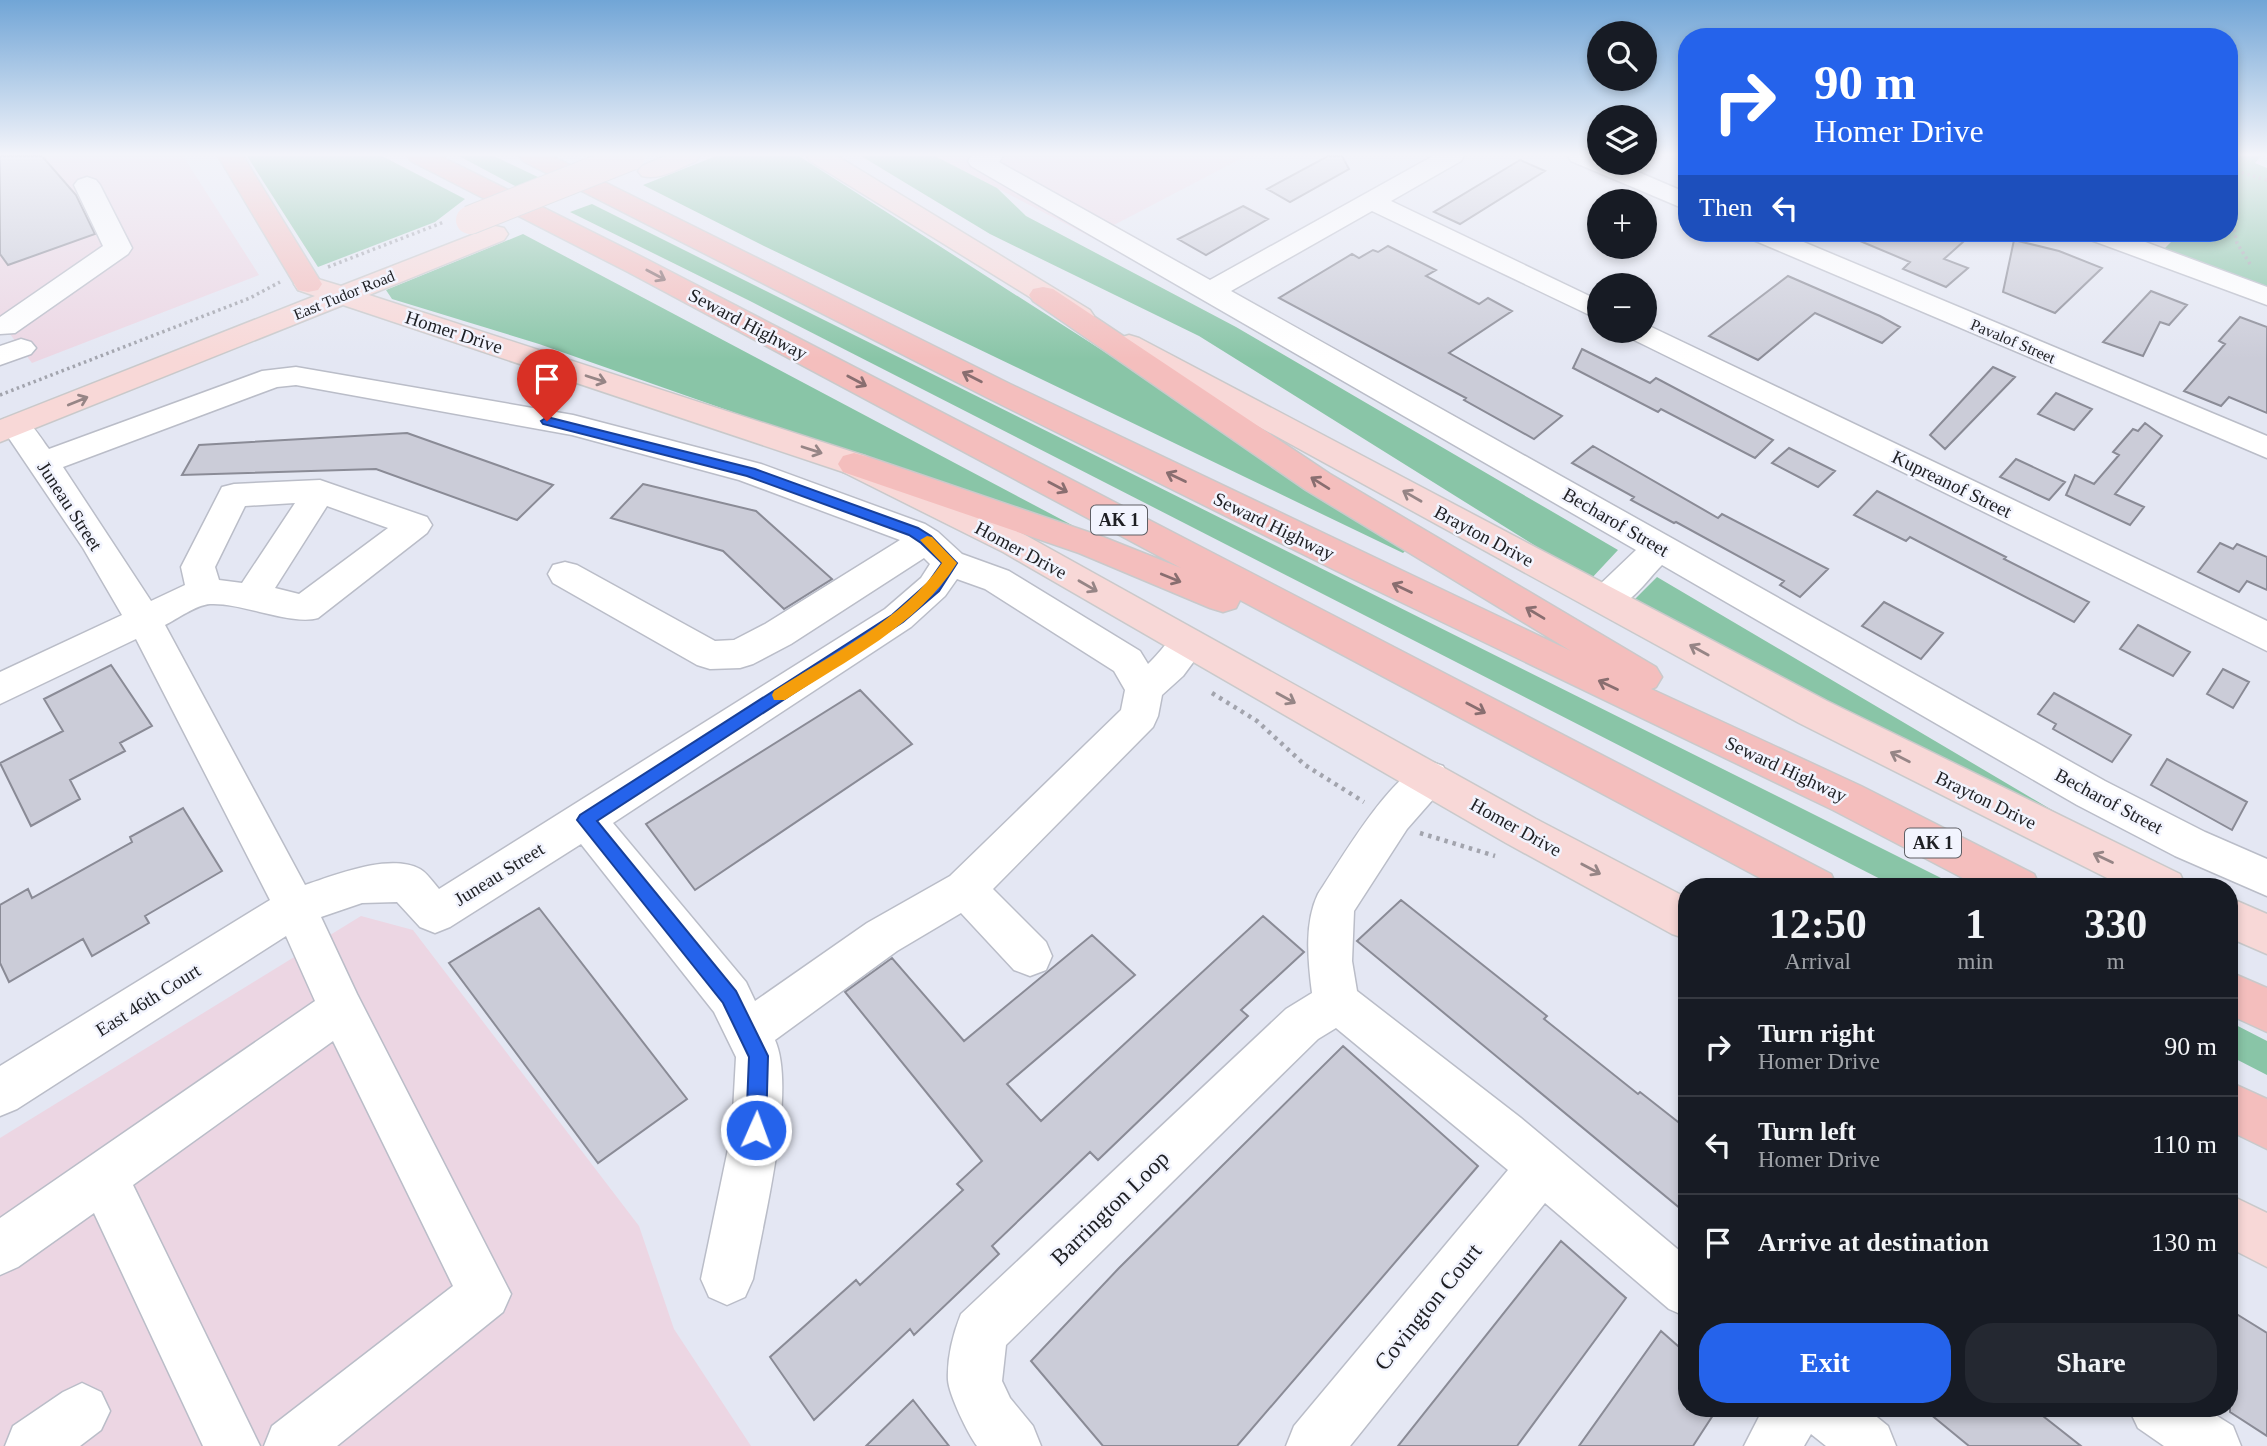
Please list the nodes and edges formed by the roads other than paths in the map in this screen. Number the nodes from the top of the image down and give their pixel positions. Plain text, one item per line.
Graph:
1 (106, 223) edge
2 (271, 223) edge
3 (450, 223) edge
4 (515, 223) edge
5 (554, 223) edge
6 (668, 223) edge
7 (928, 223) edge
8 (1091, 223) edge
9 (1334, 223) edge
10 (1417, 223) edge
11 (1781, 242) edge
12 (2126, 242) edge
13 (305, 280) junction
14 (2263, 284) edge
15 (1211, 291) junction
16 (1043, 295) junction
17 (345, 296) junction
18 (1587, 306) edge
19 (1657, 341) edge
20 (8, 344) edge
21 (4, 416) edge
22 (2267, 448) edge
23 (43, 463) junction
24 (854, 464) junction
25 (320, 491) junction
26 (1660, 547) junction
27 (938, 551) junction
28 (565, 574) dead end
29 (204, 591) junction
30 (251, 597) junction
31 (1607, 599) junction
32 (145, 620) junction
33 (2267, 638) edge
34 (1188, 645) junction
35 (0, 689) edge
36 (1144, 689) junction
37 (1443, 691) junction
38 (1429, 777) junction
39 (1847, 798) junction
40 (586, 820) junction
41 (1799, 878) edge
42 (2002, 878) edge
43 (2147, 878) edge
44 (2267, 878) edge
45 (965, 889) junction
46 (295, 907) junction
47 (1678, 915) edge
48 (2238, 921) edge
49 (2267, 935) edge
50 (1030, 956) dead end
51 (2238, 997) edge
52 (1336, 1003) junction
53 (341, 1009) junction
54 (2267, 1011) edge
55 (748, 1034) junction
56 (0, 1093) edge
57 (2238, 1109) edge
58 (2267, 1125) edge
59 (1542, 1168) junction
60 (103, 1177) junction
61 (2238, 1225) edge
62 (2267, 1241) edge
63 (0, 1249) edge
64 (727, 1279) dead end
65 (1678, 1284) edge
66 (82, 1410) dead end
67 (1790, 1417) edge
68 (1834, 1417) edge
69 (2169, 1417) edge
70 (33, 1446) edge
71 (232, 1446) edge
72 (292, 1446) edge
73 (1013, 1446) edge
74 (1314, 1446) edge
75 (1772, 1446) edge
76 (1868, 1446) edge
77 (2213, 1446) edge

1 - 20 street
2 - 13 highway
3 - 13 main road, East Tudor Road, bridge
4 - 17 main road, East Tudor Road
5 -> 37 highway, Seward Highway / AK 1
39 -> 6 highway, Seward Highway / AK 1
7 - 16 main road, Brayton Drive
8 - 15 street, Becharof Street
9 - 15 street
10 - 18 street
11 - 22 street, Pavalof Street
12 - 14 street
13 - 17 main road, Homer Drive
13 - 21 main road, East Tudor Road
15 - 26 street, Becharof Street
31 -> 16 main road, Brayton Drive
39 -> 16 highway
21 -> 17 main road, East Tudor Road
17 -> 24 main road, Homer Drive
19 - 33 street, Kupreanof Street
21 - 23 street, Juneau Street
23 - 27 street
23 - 32 street, Juneau Street
24 -> 34 main road, Homer Drive
24 -> 37 highway
25 - 29 street
25 - 30 street
25 - 30 street
26 - 31 street
26 - 44 street, Becharof Street
27 - 28 street
27 - 36 street
27 - 40 street
29 - 30 street
29 - 32 street
43 -> 31 main road, Brayton Drive
32 - 35 street
32 - 46 street, Juneau Street
34 - 36 street
34 -> 38 main road, Homer Drive
36 - 45 street
37 -> 41 highway, Seward Highway / AK 1
38 -> 47 main road, Homer Drive
38 - 52 street
39 - 42 highway, Seward Highway / AK 1
40 - 46 street, Juneau Street
40 - 55 street
45 - 50 street
45 - 55 street
46 - 53 street
46 - 56 street, East 46th Court
48 - 49 main road
51 - 54 highway
52 - 59 street
52 - 73 street, Barrington Loop
53 - 60 street
53 - 72 street
55 - 64 street
57 - 58 highway
59 - 65 street
59 - 74 street, Covington Court
60 - 63 street
60 - 71 street
61 - 62 main road
66 - 70 street
67 - 75 street
68 - 76 street
69 - 77 street

